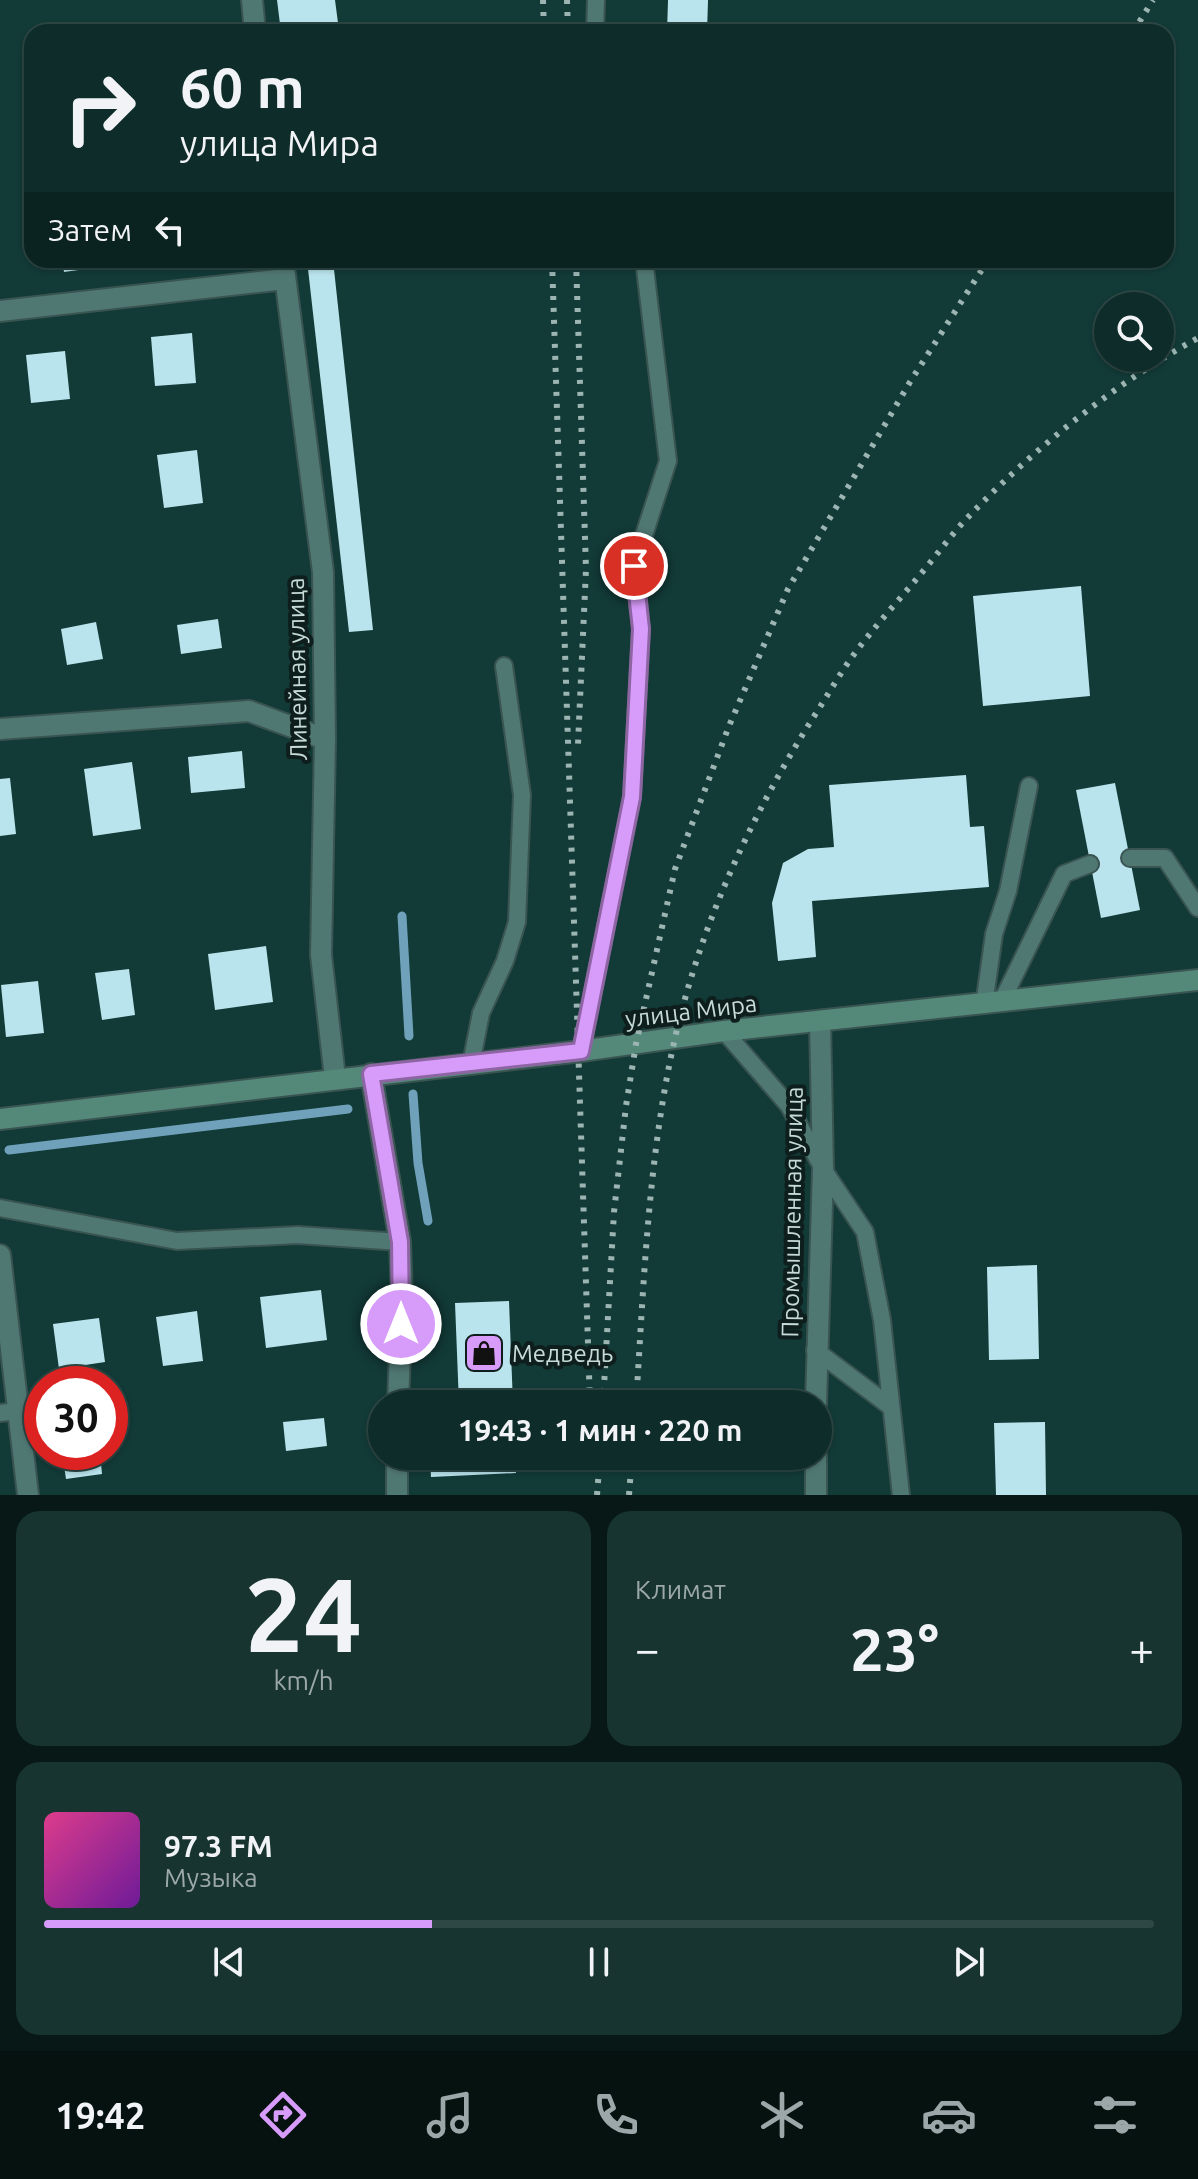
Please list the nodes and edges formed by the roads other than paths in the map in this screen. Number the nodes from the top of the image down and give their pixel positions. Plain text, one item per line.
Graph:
1 (252, 0) edge
2 (596, 0) edge
3 (254, 24) edge
4 (595, 24) edge
5 (645, 268) edge
6 (284, 269) edge
7 (0, 311) edge
8 (504, 666) dead end
9 (0, 729) edge
10 (325, 739) junction
11 (1029, 786) dead end
12 (1130, 858) dead end
13 (1090, 864) dead end
14 (1198, 908) edge
15 (1198, 980) edge
16 (992, 1004) junction
17 (820, 1021) junction
18 (724, 1031) junction
19 (581, 1051) junction
20 (471, 1064) junction
21 (371, 1074) junction
22 (335, 1078) junction
23 (0, 1119) edge
24 (823, 1169) junction
25 (0, 1208) edge
26 (400, 1242) junction
27 (0, 1255) edge
28 (815, 1350) junction
29 (399, 1390) edge
30 (816, 1390) edge
31 (891, 1407) junction
32 (9, 1412) edge
33 (397, 1470) edge
34 (816, 1470) edge
35 (28, 1495) edge
36 (397, 1495) edge
37 (816, 1495) edge
38 (901, 1495) edge

1 - 3 street
2 - 4 lane
5 - 19 lane
6 - 7 street
6 - 10 street, Линейная улица
8 - 20 lane
9 - 10 street
10 - 22 street, Линейная улица
11 - 16 lane
12 - 14 lane
13 - 16 lane
15 - 16 main road, улица Мира
16 - 17 main road, улица Мира
17 - 18 main road, улица Мира
17 - 24 street, Промышленная улица
18 - 19 main road, улица Мира
18 - 24 lane
19 - 20 main road, улица Мира
20 - 21 main road, улица Мира
21 - 22 main road, улица Мира
21 - 26 street
22 - 23 main road, улица Мира
24 - 28 street, Промышленная улица
24 - 31 lane
25 - 26 lane
26 - 29 street
27 - 32 street
28 - 30 street, Промышленная улица
28 - 31 lane
31 - 38 lane
32 - 35 street
33 - 36 street
34 - 37 street

